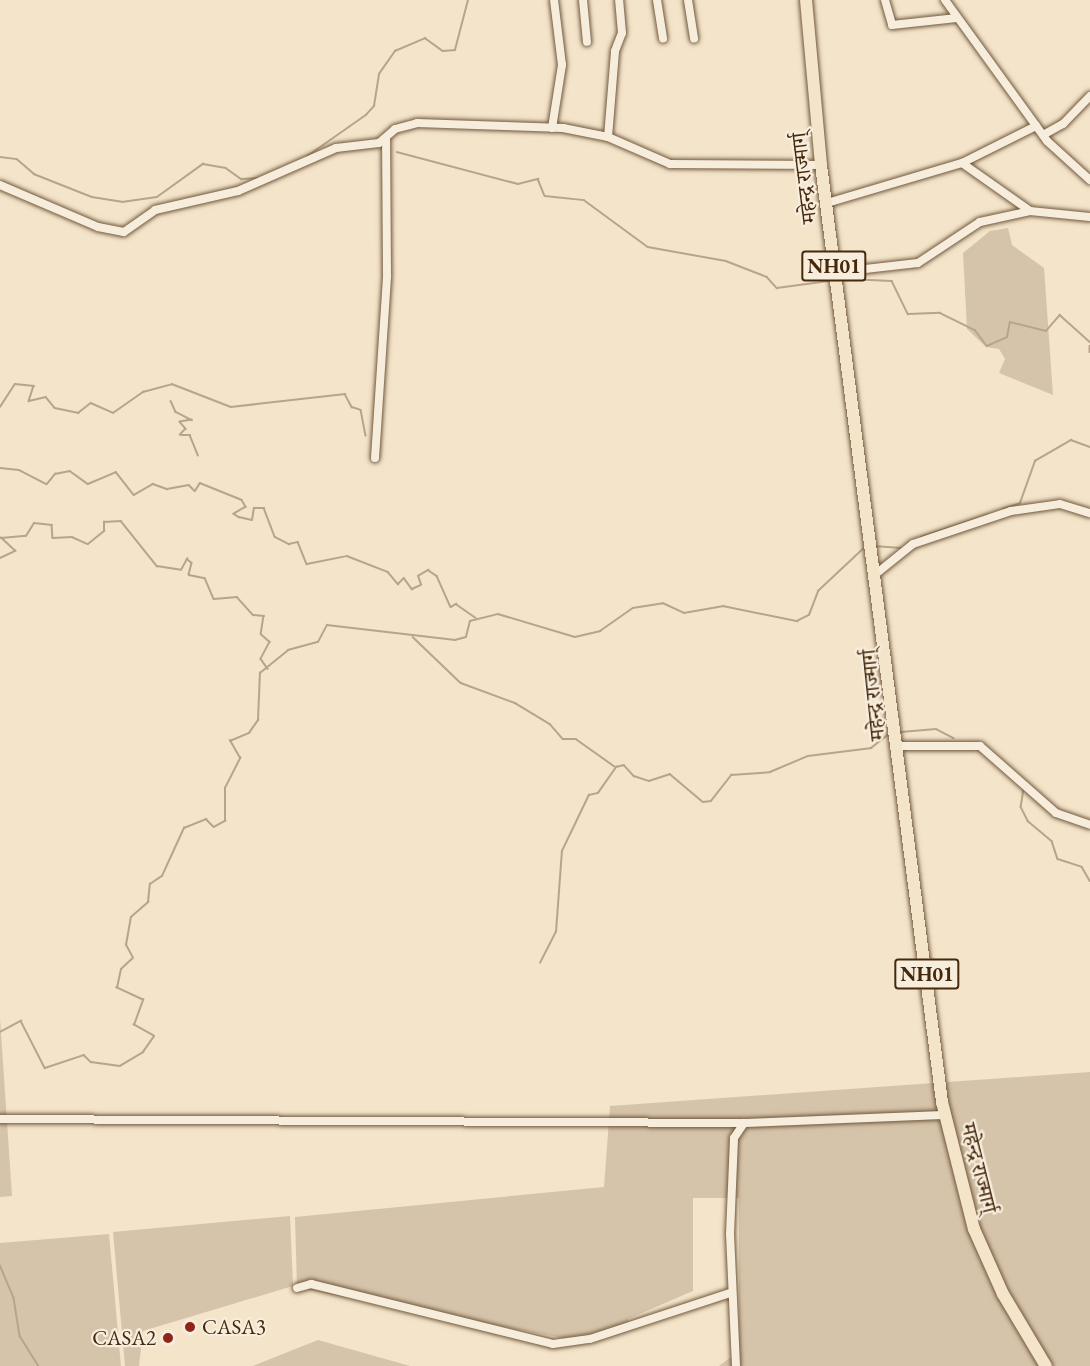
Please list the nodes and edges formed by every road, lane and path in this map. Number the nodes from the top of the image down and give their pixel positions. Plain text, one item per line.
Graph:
1 (554, 0) edge
2 (583, 0) edge
3 (619, 0) edge
4 (657, 0) edge
5 (688, 0) edge
6 (806, 0) edge
7 (885, 0) edge
8 (945, 0) edge
9 (957, 18) junction
10 (663, 39) dead end
11 (694, 39) dead end
12 (587, 42) dead end
13 (1090, 96) edge
14 (1036, 126) junction
15 (552, 128) junction
16 (1043, 135) junction
17 (608, 137) junction
18 (386, 140) junction
19 (962, 163) junction
20 (821, 165) junction
21 (1090, 180) edge
22 (0, 185) edge
23 (827, 203) junction
24 (1030, 211) junction
25 (1090, 217) edge
26 (833, 259) junction
27 (375, 458) dead end
28 (1090, 513) edge
29 (874, 569) junction
30 (898, 746) junction
31 (1090, 825) edge
32 (945, 1116) junction
33 (0, 1119) edge
34 (744, 1123) junction
35 (297, 1288) dead end
36 (730, 1293) junction
37 (736, 1366) edge
38 (1046, 1366) edge

1 - 15 street
2 - 12 street
3 - 17 street
4 - 10 street
5 - 11 street
6 - 20 highway, महेन्द्र राज्मार्ग् / NH01
7 - 9 street
8 - 9 street
9 - 14 street
13 - 16 street
14 - 16 street
14 - 19 street
15 - 17 street
15 - 18 street
16 - 21 street
17 - 20 street
18 - 22 street
18 - 27 street
19 - 23 street
19 - 24 street
20 - 23 highway, महेन्द्र राज्मार्ग् / NH01
23 - 26 highway, महेन्द्र राज्मार्ग् / NH01
24 - 25 street
24 - 26 street
26 - 29 highway, महेन्द्र राज्मार्ग् / NH01
28 - 29 street
29 - 30 highway, महेन्द्र राज्मार्ग् / NH01
30 - 31 street
30 - 32 highway, महेन्द्र राज्मार्ग् / NH01
32 - 34 street
32 - 38 highway, महेन्द्र राज्मार्ग् / NH01
33 - 34 street
34 - 36 street
35 - 36 street
36 - 37 street

